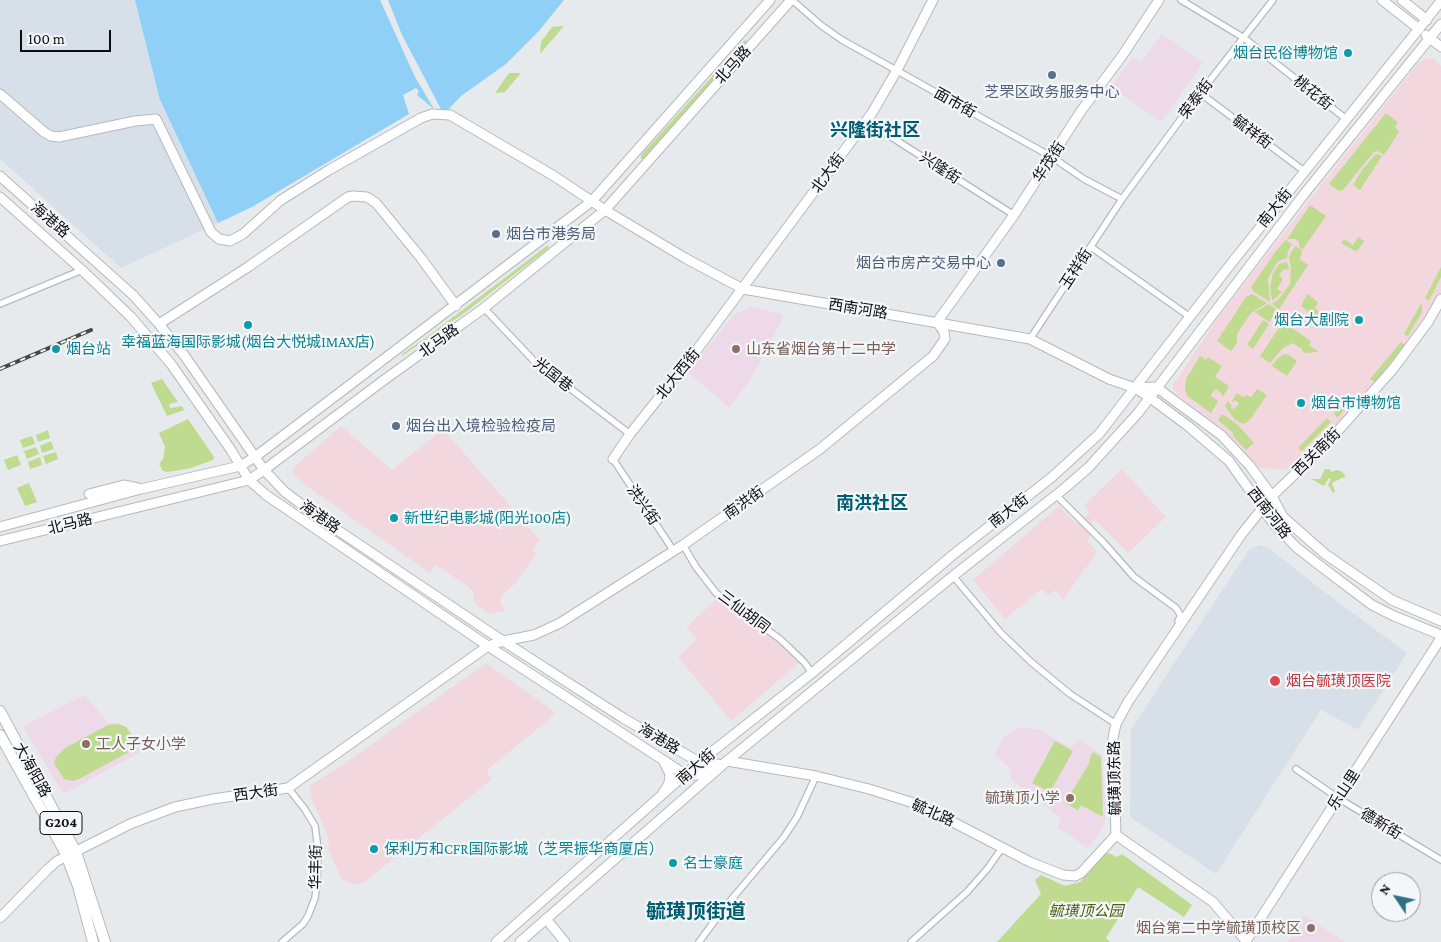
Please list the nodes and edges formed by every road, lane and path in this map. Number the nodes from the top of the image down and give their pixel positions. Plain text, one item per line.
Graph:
1 (770, 0) edge
2 (792, 0) edge
3 (932, 0) edge
4 (1158, 0) edge
5 (1181, 0) edge
6 (1274, 0) edge
7 (1382, 0) edge
8 (1402, 0) edge
9 (1441, 1) edge
10 (1427, 20) junction
11 (1440, 28) edge
12 (1419, 29) junction
13 (1244, 38) junction
14 (1430, 38) junction
15 (1441, 47) edge
16 (896, 70) junction
17 (1200, 93) junction
18 (0, 94) edge
19 (1346, 119) junction
20 (866, 121) junction
21 (1052, 157) junction
22 (1304, 171) junction
23 (0, 176) edge
24 (0, 197) edge
25 (1122, 199) junction
26 (592, 201) junction
27 (605, 210) junction
28 (1014, 215) junction
29 (1091, 247) junction
30 (82, 270) junction
31 (743, 289) junction
32 (1441, 299) edge
33 (0, 304) edge
34 (456, 306) junction
35 (484, 308) junction
36 (1190, 316) junction
37 (937, 322) junction
38 (159, 324) junction
39 (1030, 339) junction
40 (1156, 387) junction
41 (1134, 388) junction
42 (1149, 397) junction
43 (630, 434) junction
44 (255, 457) junction
45 (612, 459) joint
46 (240, 466) junction
47 (264, 470) junction
48 (249, 480) junction
49 (141, 489) junction
50 (89, 494) dead end
51 (1056, 495) junction
52 (1272, 496) junction
53 (1262, 507) junction
54 (0, 527) edge
55 (0, 542) edge
56 (683, 544) junction
57 (673, 550) junction
58 (953, 576) junction
59 (1441, 622) edge
60 (1441, 636) edge
61 (503, 641) junction
62 (488, 646) junction
63 (1153, 666) junction
64 (812, 673) junction
65 (0, 711) edge
66 (1116, 724) junction
67 (0, 735) edge
68 (662, 760) junction
69 (727, 761) junction
70 (699, 762) junction
71 (1296, 769) dead end
72 (686, 775) junction
73 (816, 776) junction
74 (288, 788) junction
75 (660, 798) junction
76 (1338, 798) junction
77 (1116, 835) junction
78 (1002, 848) junction
79 (72, 854) junction
80 (1441, 860) edge
81 (0, 918) edge
82 (546, 919) junction
83 (93, 942) edge
84 (105, 942) edge
85 (282, 942) edge
86 (496, 942) edge
87 (520, 942) edge
88 (565, 942) edge
89 (699, 942) edge
90 (911, 942) edge
91 (1247, 942) edge

1 - 26 main road, 北马路
2 - 16 street, 面市街
2 - 27 main road, 北马路
3 - 16 main road, 北大街
4 - 21 main road, 华茂街
5 - 13 street, 桃花街
6 - 13 street, 荣泰街
7 - 12 main road
8 - 10 main road
9 - 10 main road, 南大街
10 - 11 main road
10 - 12 main road, 南大街
11 - 14 main road, 南大街
12 - 14 main road
12 - 19 main road, 南大街
13 - 17 street, 荣泰街
13 - 19 street, 桃花街
14 - 15 main road
14 - 40 main road, 南大街
16 - 20 main road, 北大街
16 - 21 street, 面市街
17 - 22 street, 毓祥街
17 - 25 street, 荣泰街
18 - 26 main road, 西南河路
19 - 22 main road, 南大街
20 - 28 street, 兴隆街
20 - 31 main road, 北大街
21 - 25 street, 面市街
21 - 28 main road, 华茂街
22 - 36 main road, 南大街
23 - 38 main road, 海港路
24 - 30 main road, 海港路
25 - 29 street, 玉祥街
26 - 27 main road, 西南河路
26 - 34 main road, 北马路
27 - 31 main road, 西南河路
27 - 35 main road, 北马路
28 - 37 main road, 华茂街
29 - 36 street
29 - 39 street, 玉祥街
30 - 33 street
30 - 46 main road, 海港路
31 - 37 main road, 西南河路
31 - 43 main road, 北大西街
32 - 52 main road, 西关南街
34 - 38 main road
34 - 44 main road, 北马路
35 - 43 street, 光国巷
35 - 47 main road, 北马路
36 - 41 main road, 南大街
37 - 39 main road, 西南河路
37 - 56 main road, 南洪街
38 - 44 main road, 海港路
39 - 41 main road, 西南河路
40 - 41 main road, 西南河路
40 - 42 main road, 南大街
40 - 52 main road, 西南河路
41 - 42 main road, 西南河路
41 - 64 main road, 南大街
42 - 51 main road, 南大街
42 - 53 main road, 西南河路
43 - 45 main road, 北大西街
44 - 46 main road, 北马路
44 - 47 main road, 海港路
45 - 57 street, 洪兴街
46 - 48 main road, 海港路
46 - 49 main road, 北马路
47 - 48 main road, 北马路
47 - 61 main road, 海港路
48 - 55 main road, 北马路
48 - 62 main road, 海港路
49 - 50 main road
49 - 54 main road, 北马路
51 - 58 main road, 南大街
51 - 63 street
52 - 53 main road, 西关南街
52 - 59 main road, 西南河路
53 - 60 main road, 西南河路
53 - 63 main road, 毓璜顶东路
56 - 57 main road, 南洪街
56 - 64 street, 三仙胡同
57 - 61 main road, 南洪街
58 - 66 street
58 - 69 main road, 南大街
60 - 76 main road, 乐山里
61 - 62 main road, 西大街
61 - 70 main road, 海港路
62 - 68 main road, 海港路
62 - 74 main road, 西大街
63 - 66 main road, 毓璜顶东路
64 - 70 main road, 南大街
65 - 79 highway, 大海阳路 / G204
66 - 77 main road, 毓璜顶东路
67 - 79 highway, 大海阳路 / G204
68 - 72 main road, 海港路
68 - 75 main road
69 - 70 main road, 海港路
69 - 72 main road, 海港路
69 - 73 main road, 毓北路
69 - 82 main road, 南大街
70 - 72 main road, 南大街
71 - 76 street, 德新街
72 - 75 main road, 南大街
73 - 78 main road, 毓北路
73 - 89 street
74 - 79 main road, 西大街
74 - 85 street, 华丰街
75 - 86 main road, 南大街
76 - 80 street, 德新街
76 - 91 main road, 乐山里
77 - 78 main road, 毓北路
77 - 91 main road, 毓璜顶东路
78 - 90 street
79 - 81 main road, 西大街
79 - 83 highway, 大海阳路 / G204
79 - 84 highway, 大海阳路 / G204
82 - 87 main road, 南大街
82 - 88 main road

